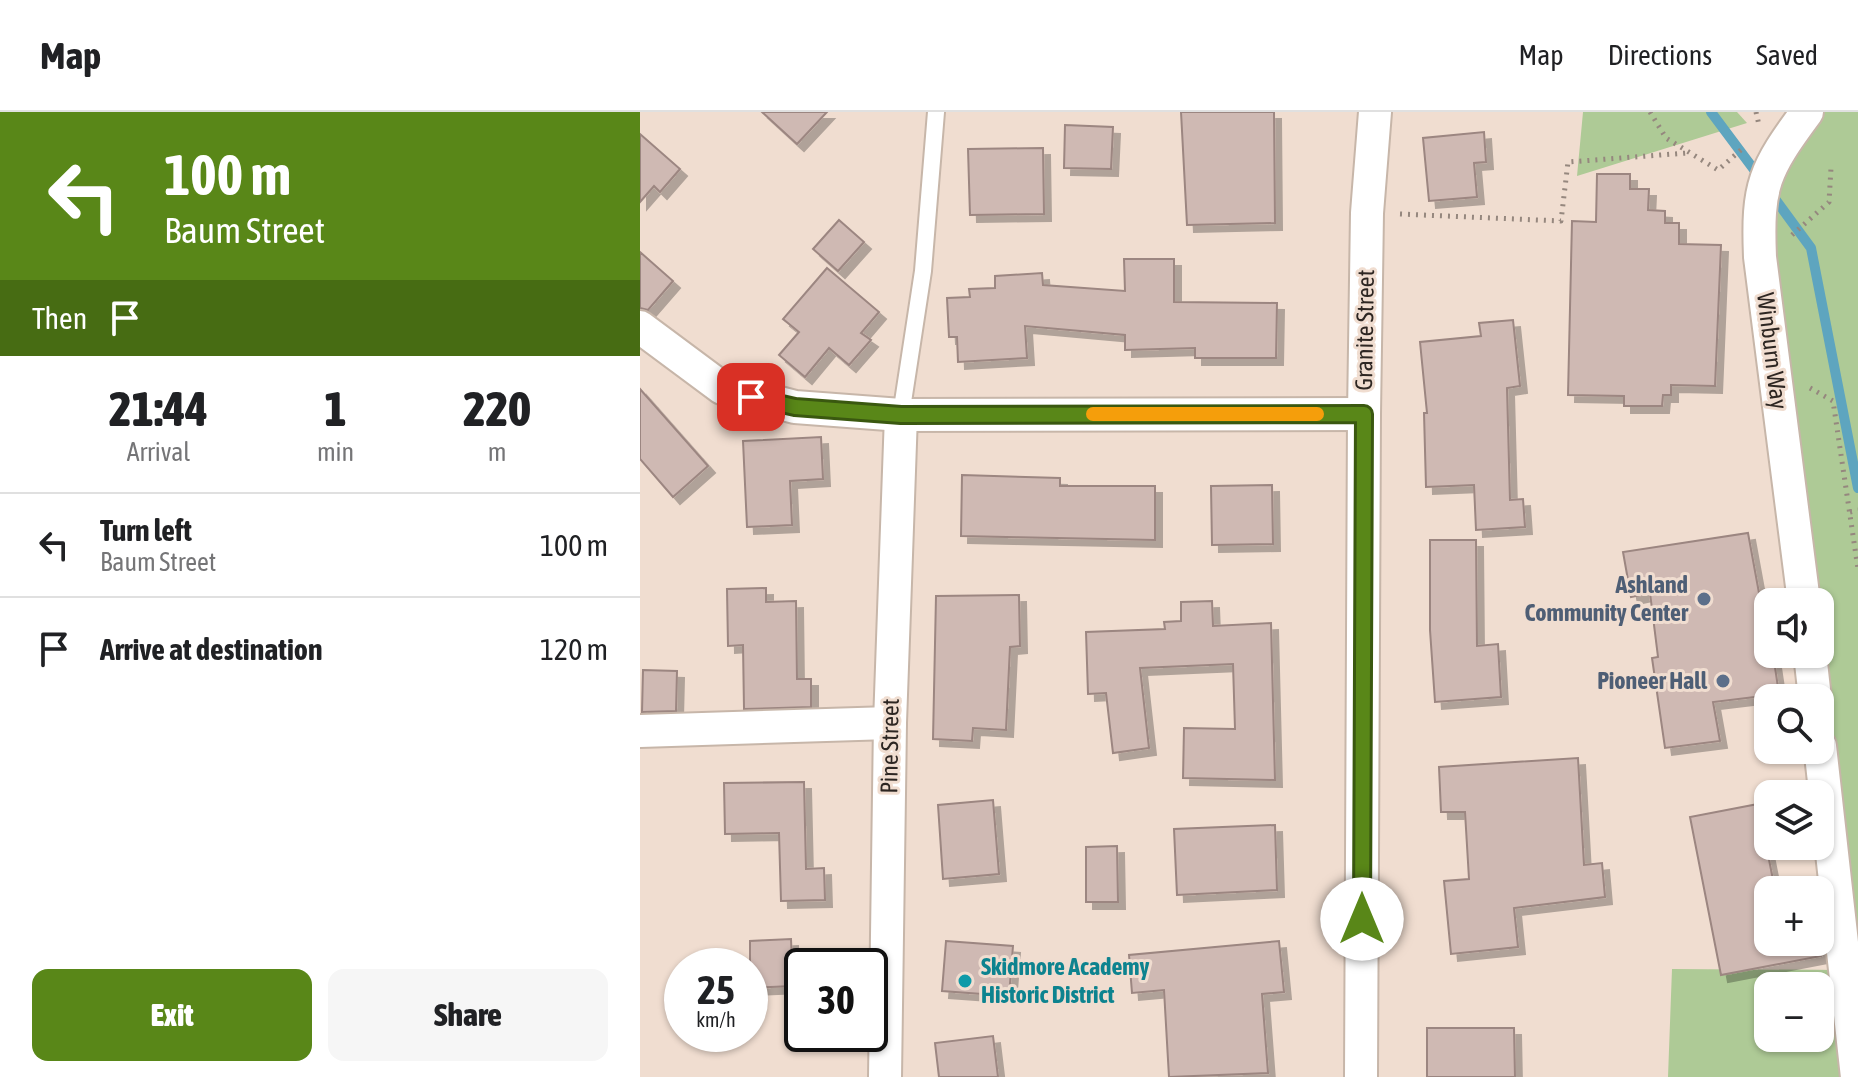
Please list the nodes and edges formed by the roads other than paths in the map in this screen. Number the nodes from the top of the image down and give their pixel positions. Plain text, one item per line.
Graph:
1 (936, 112) edge
2 (1375, 112) edge
3 (1799, 123) edge
4 (640, 327) edge
5 (1364, 414) junction
6 (901, 415) junction
7 (1802, 588) edge
8 (890, 723) junction
9 (640, 731) edge
10 (1822, 764) edge
11 (885, 1077) edge
12 (1361, 1077) edge
13 (1857, 1077) edge

1 - 6 lane
2 - 5 street, Granite Street
3 - 7 street, Winburn Way
4 - 6 street
5 - 6 street
5 - 12 street, Granite Street
6 - 8 street, Pine Street
8 - 9 street
8 - 11 street, Pine Street
10 - 13 street

